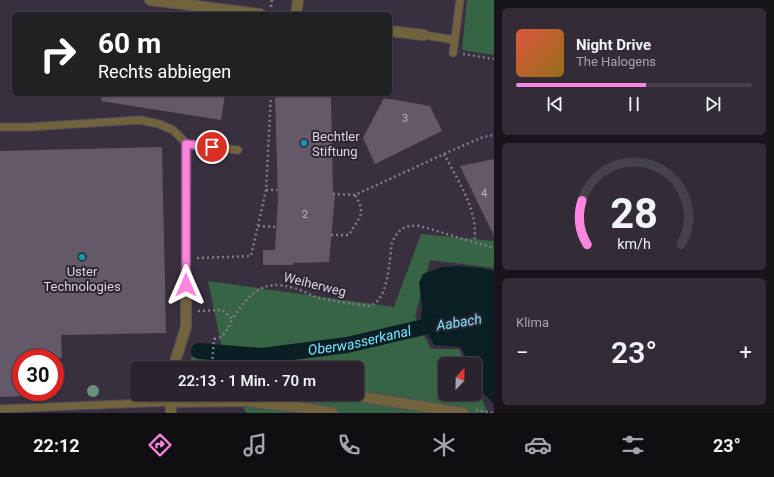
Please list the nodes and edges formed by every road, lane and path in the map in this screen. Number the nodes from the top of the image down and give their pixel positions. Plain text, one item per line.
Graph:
1 (150, 0) edge
2 (272, 0) edge
3 (298, 0) edge
4 (460, 0) edge
5 (271, 8) dead end
6 (244, 12) edge
7 (296, 12) edge
8 (392, 31) edge
9 (424, 35) joint
10 (455, 40) junction
11 (453, 53) joint
12 (494, 59) edge
13 (271, 96) edge
14 (0, 127) edge
15 (494, 135) edge
16 (186, 144) junction
17 (238, 150) dead end
18 (444, 154) junction
19 (266, 190) junction
20 (277, 190) dead end
21 (333, 194) dead end
22 (354, 194) junction
23 (258, 226) junction
24 (276, 227) dead end
25 (331, 235) dead end
26 (474, 242) junction
27 (494, 248) edge
28 (186, 258) junction
29 (186, 272) joint
30 (187, 311) junction
31 (232, 320) junction
32 (175, 361) edge
33 (212, 361) edge
34 (364, 397) edge
35 (130, 401) edge
36 (170, 401) edge
37 (244, 401) edge
38 (0, 409) edge
39 (171, 413) edge
40 (333, 413) edge
41 (464, 413) edge

1 - 6 street
2 - 5 path
3 - 7 street
4 - 10 lane
8 - 9 street
9 - 10 lane
10 - 11 lane
11 - 12 path
13 - 19 path
14 - 16 lane
15 - 18 path
16 - 17 lane
16 - 28 lane
18 - 22 path
18 - 26 path
19 - 20 path
19 - 23 path
21 - 22 path
22 - 25 path
23 - 24 path
23 - 28 path
26 - 27 path, Weiherweg
26 - 31 path, Weiherweg
28 - 29 lane
29 - 30 street
30 - 31 path
30 - 32 street
31 - 33 path
34 - 41 street
35 - 38 lane
36 - 39 street
37 - 40 street

